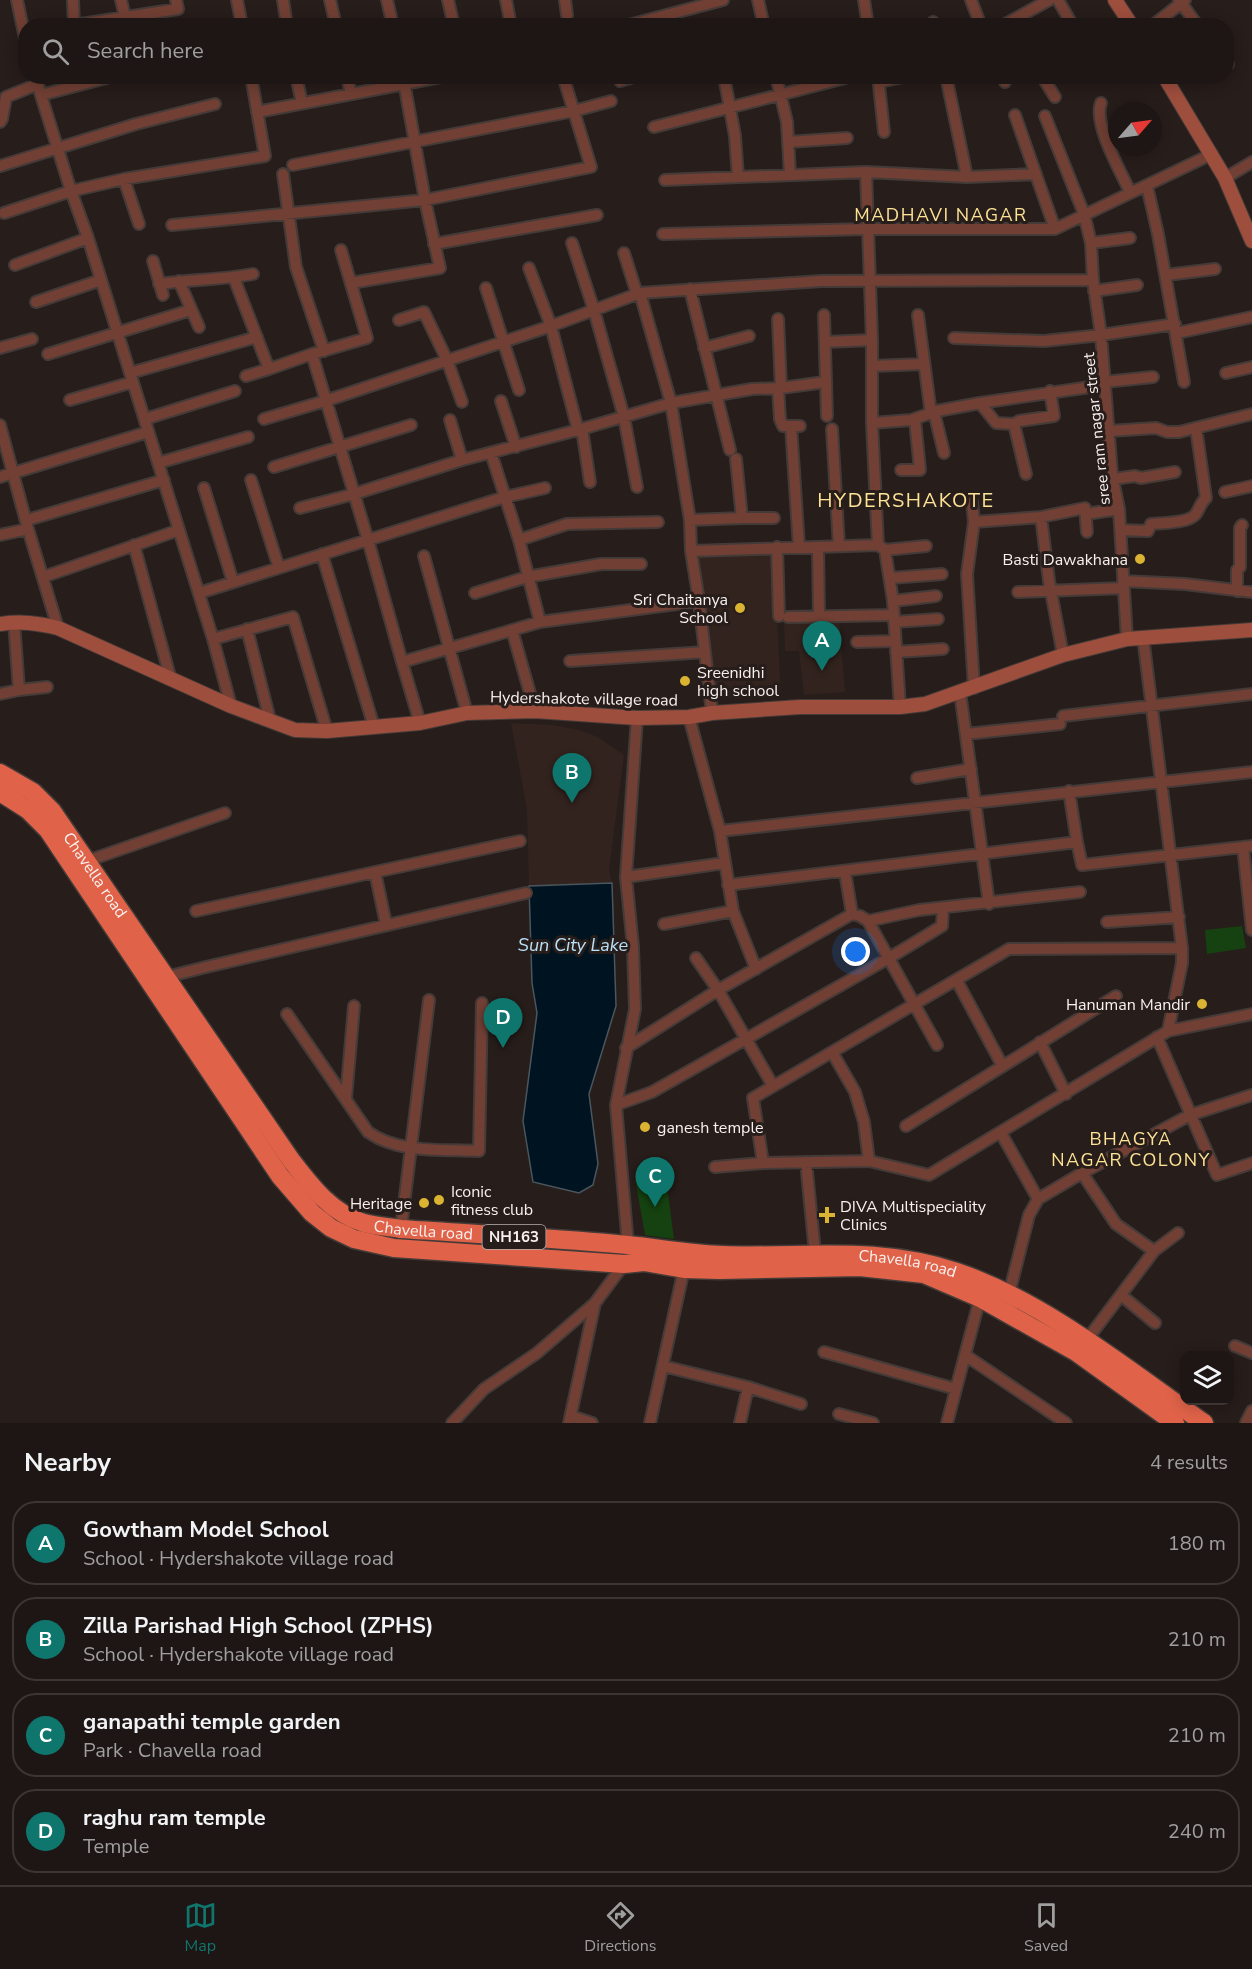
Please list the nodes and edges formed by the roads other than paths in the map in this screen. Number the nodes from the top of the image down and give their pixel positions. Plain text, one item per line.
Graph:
1 (17, 0) edge
2 (73, 0) edge
3 (121, 0) edge
4 (176, 0) edge
5 (237, 0) edge
6 (283, 0) edge
7 (330, 0) edge
8 (387, 0) edge
9 (448, 0) edge
10 (506, 0) edge
11 (565, 0) edge
12 (723, 0) edge
13 (758, 0) edge
14 (864, 0) edge
15 (971, 0) edge
16 (1049, 0) edge
17 (1058, 0) edge
18 (1115, 0) edge
19 (1182, 1) edge
20 (567, 15) dead end
21 (125, 17) junction
22 (20, 18) edge
23 (72, 18) edge
24 (118, 18) edge
25 (240, 18) edge
26 (285, 18) edge
27 (334, 18) edge
28 (391, 18) edge
29 (452, 18) edge
30 (509, 18) edge
31 (656, 18) edge
32 (762, 18) edge
33 (867, 18) edge
34 (978, 18) edge
35 (1018, 18) edge
36 (1068, 18) edge
37 (1127, 18) edge
38 (1162, 18) edge
39 (1193, 18) edge
40 (252, 84) edge
41 (298, 84) edge
42 (349, 84) edge
43 (389, 84) edge
44 (405, 84) edge
45 (566, 84) edge
46 (726, 84) edge
47 (778, 84) edge
48 (821, 84) edge
49 (879, 84) edge
50 (948, 84) edge
51 (1047, 84) edge
52 (1169, 84) edge
53 (38, 85) edge
54 (351, 94) junction
55 (780, 94) junction
56 (1055, 97) dead end
57 (611, 101) dead end
58 (302, 103) junction
59 (1101, 103) dead end
60 (215, 105) dead end
61 (730, 107) junction
62 (574, 111) junction
63 (257, 112) junction
64 (1015, 115) dead end
65 (1045, 116) dead end
66 (0, 122) edge
67 (654, 127) dead end
68 (884, 132) dead end
69 (847, 138) dead end
70 (414, 142) junction
71 (788, 142) junction
72 (58, 148) junction
73 (1212, 154) junction
74 (1252, 162) edge
75 (293, 165) dead end
76 (0, 166) edge
77 (866, 172) junction
78 (283, 174) dead end
79 (1036, 174) junction
80 (790, 175) junction
81 (738, 177) junction
82 (967, 177) junction
83 (1225, 178) junction
84 (124, 179) junction
85 (666, 180) dead end
86 (1147, 186) junction
87 (71, 191) junction
88 (1130, 192) junction
89 (425, 200) junction
90 (4, 213) dead end
91 (287, 214) junction
92 (597, 215) dead end
93 (1085, 216) junction
94 (1249, 222) edge
95 (140, 224) dead end
96 (172, 225) dead end
97 (1055, 228) junction
98 (867, 229) junction
99 (663, 234) dead end
100 (88, 238) junction
101 (1130, 238) dead end
102 (1252, 240) edge
103 (572, 243) dead end
104 (1091, 243) junction
105 (434, 244) junction
106 (341, 250) dead end
107 (624, 253) dead end
108 (153, 261) dead end
109 (15, 265) dead end
110 (529, 268) dead end
111 (1215, 269) dead end
112 (253, 274) dead end
113 (1166, 274) junction
114 (234, 278) junction
115 (101, 280) junction
116 (179, 281) junction
117 (870, 281) junction
118 (351, 283) junction
119 (1094, 285) junction
120 (1137, 285) dead end
121 (486, 288) dead end
122 (690, 289) junction
123 (639, 293) junction
124 (36, 302) dead end
125 (191, 310) junction
126 (594, 310) junction
127 (824, 315) dead end
128 (918, 315) dead end
129 (1252, 317) edge
130 (778, 319) dead end
131 (399, 320) dead end
132 (551, 326) junction
133 (200, 327) dead end
134 (1176, 329) junction
135 (118, 333) junction
136 (1101, 335) junction
137 (749, 336) dead end
138 (257, 337) junction
139 (954, 338) dead end
140 (32, 339) dead end
141 (872, 340) junction
142 (503, 342) junction
143 (825, 342) junction
144 (0, 348) edge
145 (704, 348) junction
146 (324, 351) junction
147 (48, 354) dead end
148 (312, 354) junction
149 (447, 360) junction
150 (924, 364) junction
151 (872, 366) junction
152 (1252, 367) edge
153 (269, 369) junction
154 (1226, 373) dead end
155 (246, 376) dead end
156 (1153, 377) dead end
157 (132, 378) junction
158 (825, 382) junction
159 (1184, 382) dead end
160 (1104, 383) junction
161 (779, 388) junction
162 (519, 390) dead end
163 (235, 391) dead end
164 (1050, 391) junction
165 (716, 395) junction
166 (70, 400) dead end
167 (326, 401) junction
168 (501, 401) dead end
169 (462, 402) dead end
170 (671, 403) junction
171 (980, 403) junction
172 (933, 413) junction
173 (1252, 414) edge
174 (827, 416) dead end
175 (624, 417) junction
176 (145, 419) junction
177 (264, 419) dead end
178 (450, 420) dead end
179 (915, 420) junction
180 (872, 423) junction
181 (1014, 424) junction
182 (0, 425) edge
183 (411, 425) dead end
184 (1196, 428) junction
185 (832, 429) dead end
186 (580, 430) junction
187 (1109, 431) junction
188 (148, 432) junction
189 (248, 436) dead end
190 (340, 446) junction
191 (516, 447) junction
192 (491, 453) junction
193 (944, 453) dead end
194 (462, 460) junction
195 (158, 463) junction
196 (274, 467) dead end
197 (901, 470) dead end
198 (1175, 472) dead end
199 (14, 473) junction
200 (1026, 474) dead end
201 (0, 477) edge
202 (1113, 479) junction
203 (164, 480) junction
204 (251, 480) dead end
205 (590, 482) dead end
206 (1252, 486) edge
207 (637, 487) dead end
208 (204, 488) dead end
209 (545, 488) dead end
210 (1225, 492) dead end
211 (354, 494) junction
212 (505, 497) junction
213 (972, 502) dead end
214 (300, 508) dead end
215 (1119, 509) junction
216 (1086, 514) junction
217 (1041, 517) junction
218 (742, 518) junction
219 (774, 518) dead end
220 (690, 520) junction
221 (658, 522) dead end
222 (974, 522) junction
223 (27, 525) junction
224 (1242, 525) dead end
225 (179, 530) junction
226 (1120, 530) junction
227 (1088, 532) dead end
228 (0, 535) edge
229 (368, 540) junction
230 (519, 540) junction
231 (134, 545) junction
232 (839, 546) junction
233 (926, 546) dead end
234 (799, 547) junction
235 (818, 547) junction
236 (777, 548) junction
237 (882, 548) junction
238 (691, 551) junction
239 (322, 554) junction
240 (424, 556) dead end
241 (641, 564) dead end
242 (279, 568) junction
243 (942, 574) dead end
244 (43, 577) junction
245 (527, 577) junction
246 (891, 578) junction
247 (234, 582) junction
248 (1124, 585) junction
249 (1051, 591) junction
250 (1237, 591) junction
251 (1018, 592) dead end
252 (1252, 592) edge
253 (199, 593) junction
254 (475, 593) dead end
255 (936, 596) dead end
256 (699, 601) junction
257 (893, 601) junction
258 (819, 616) junction
259 (894, 618) junction
260 (938, 619) dead end
261 (540, 621) junction
262 (7, 623) edge
263 (58, 628) junction
264 (247, 629) junction
265 (512, 630) junction
266 (1252, 630) edge
267 (1143, 637) junction
268 (213, 639) junction
269 (1127, 639) junction
270 (857, 642) dead end
271 (896, 646) junction
272 (450, 649) junction
273 (943, 649) dead end
274 (705, 652) junction
275 (1063, 655) junction
276 (570, 661) dead end
277 (402, 662) junction
278 (171, 680) junction
279 (47, 687) dead end
280 (974, 688) junction
281 (19, 690) junction
282 (960, 692) junction
283 (0, 694) edge
284 (1252, 694) edge
285 (231, 706) junction
286 (1152, 706) junction
287 (900, 707) junction
288 (535, 711) junction
289 (467, 713) junction
290 (712, 713) junction
291 (688, 717) junction
292 (637, 718) junction
293 (270, 720) junction
294 (420, 723) junction
295 (374, 727) junction
296 (327, 731) junction
297 (966, 734) junction
298 (971, 769) junction
299 (1252, 772) edge
300 (0, 773) edge
301 (917, 778) dead end
302 (1161, 781) junction
303 (1069, 791) junction
304 (0, 792) edge
305 (975, 802) junction
306 (225, 813) dead end
307 (720, 831) junction
308 (520, 841) dead end
309 (1077, 842) junction
310 (1248, 847) edge
311 (982, 855) junction
312 (1172, 855) junction
313 (87, 861) junction
314 (724, 862) junction
315 (375, 872) junction
316 (845, 872) junction
317 (626, 877) junction
318 (728, 885) junction
319 (1080, 892) dead end
320 (526, 893) dead end
321 (989, 904) junction
322 (943, 908) junction
323 (196, 911) dead end
324 (733, 911) junction
325 (852, 914) junction
326 (1179, 917) junction
327 (868, 921) junction
328 (1107, 922) dead end
329 (386, 924) junction
330 (664, 924) dead end
331 (1252, 930) edge
332 (1182, 948) junction
333 (696, 958) dead end
334 (889, 958) junction
335 (756, 969) junction
336 (957, 981) junction
337 (160, 983) junction
338 (718, 990) junction
339 (1116, 996) dead end
340 (429, 1000) dead end
341 (482, 1003) dead end
342 (915, 1005) junction
343 (354, 1006) dead end
344 (287, 1014) dead end
345 (1252, 1014) edge
346 (1168, 1031) junction
347 (1157, 1037) junction
348 (747, 1038) junction
349 (1040, 1042) junction
350 (937, 1045) dead end
351 (626, 1048) junction
352 (832, 1052) junction
353 (1002, 1065) junction
354 (773, 1086) junction
355 (1066, 1094) junction
356 (1252, 1095) edge
357 (346, 1098) junction
358 (616, 1105) junction
359 (1190, 1115) junction
360 (906, 1126) dead end
361 (1001, 1133) junction
362 (412, 1148) junction
363 (869, 1161) junction
364 (806, 1162) junction
365 (763, 1163) junction
366 (1252, 1163) edge
367 (715, 1167) dead end
368 (1082, 1173) junction
369 (1038, 1199) junction
370 (401, 1229) junction
371 (1178, 1233) dead end
372 (628, 1245) junction
373 (1154, 1251) junction
374 (815, 1253) junction
375 (624, 1264) junction
376 (684, 1269) junction
377 (1009, 1294) junction
378 (1121, 1295) junction
379 (980, 1298) junction
380 (596, 1303) junction
381 (1155, 1323) dead end
382 (1086, 1341) junction
383 (1235, 1346) dead end
384 (824, 1352) dead end
385 (1252, 1353) edge
386 (965, 1355) junction
387 (663, 1366) junction
388 (748, 1387) junction
389 (956, 1389) junction
390 (801, 1404) dead end
391 (1252, 1411) edge
392 (838, 1414) dead end
393 (570, 1420) edge
394 (452, 1423) edge
395 (592, 1423) edge
396 (650, 1423) edge
397 (740, 1423) edge
398 (873, 1423) edge
399 (947, 1423) edge
400 (1066, 1423) edge
401 (1175, 1423) edge
402 (1204, 1423) edge
403 (1246, 1423) edge

1 - 22 street
2 - 23 street
3 - 21 street
4 - 21 street
5 - 25 street
6 - 26 street
7 - 27 street
8 - 28 street
9 - 29 street
10 - 30 street
11 - 20 street
12 - 31 street
13 - 32 street
14 - 33 street
15 - 34 street
16 - 35 street
17 - 36 street
18 - 37 street
19 - 38 street
19 - 39 street
21 - 24 street
40 - 63 street
41 - 58 street
42 - 54 street
43 - 54 street
44 - 70 street
45 - 62 street
46 - 61 street
47 - 55 street
48 - 55 street
49 - 68 street
50 - 82 street
51 - 56 street
52 - 73 street
53 - 66 street
53 - 72 street
54 - 58 street
55 - 61 street
55 - 71 street
57 - 62 street
58 - 63 street
59 - 88 street
60 - 72 street
61 - 67 street
61 - 81 street
62 - 70 street
62 - 89 street
63 - 84 street
64 - 79 street
65 - 93 street, sree ram nagar street
69 - 71 street
70 - 75 street
70 - 89 street
71 - 80 street
72 - 76 street
72 - 87 street
73 - 83 street
73 - 86 street
74 - 83 street
77 - 80 street
77 - 82 street
77 - 98 street
78 - 91 street
79 - 82 street
79 - 97 street
80 - 81 street
81 - 85 street
83 - 94 street
84 - 87 street
84 - 95 street
86 - 88 street
86 - 113 street
87 - 90 street
87 - 100 street
88 - 93 street
89 - 91 street
89 - 105 street
91 - 96 street
91 - 146 street
92 - 105 street
93 - 97 street
93 - 104 street, sree ram nagar street
94 - 102 street
97 - 98 street
98 - 99 street
98 - 117 street
100 - 109 street
100 - 115 street
101 - 104 street
103 - 126 street
104 - 119 street, sree ram nagar street
105 - 118 street
106 - 118 street
107 - 123 street
108 - 116 street
110 - 132 street
111 - 113 street
112 - 114 street
113 - 134 street
114 - 116 street
114 - 138 street
115 - 124 street
115 - 135 street
116 - 125 street
117 - 119 street
117 - 122 street
117 - 141 street
118 - 146 street
119 - 120 street
119 - 136 street, sree ram nagar street
121 - 142 street
122 - 123 street
122 - 145 street
123 - 126 street
123 - 170 street
125 - 133 street
125 - 135 street
126 - 132 street
126 - 175 street
127 - 143 street
128 - 150 street
129 - 134 street
130 - 161 street
131 - 149 street
132 - 142 street
132 - 186 street
134 - 136 street
134 - 159 street
135 - 147 street
135 - 157 street
136 - 139 street
136 - 160 street, sree ram nagar street
137 - 145 street
138 - 153 street
138 - 157 street
140 - 144 street
141 - 143 street
141 - 151 street
142 - 149 street
142 - 162 street
143 - 158 street
145 - 165 street
146 - 148 street
148 - 153 street
148 - 167 street
149 - 167 street
149 - 169 street
150 - 151 street
150 - 172 street
151 - 180 street
152 - 154 street
153 - 155 street
156 - 160 street
157 - 166 street
157 - 176 street
158 - 161 street
158 - 174 street
160 - 164 street
160 - 187 street, sree ram nagar street
161 - 165 street
161 - 234 street
163 - 176 street
164 - 171 street
164 - 181 street
165 - 170 street
165 - 218 street
167 - 177 street
167 - 190 street
168 - 191 street
170 - 175 street
170 - 220 street
171 - 172 street
171 - 181 street
172 - 179 street
172 - 193 street
173 - 184 street
175 - 186 street
175 - 207 street
176 - 188 street
178 - 194 street
179 - 180 street
179 - 197 street
180 - 237 street
181 - 200 street
182 - 199 street
183 - 190 street
184 - 187 street
184 - 226 street
185 - 232 street
186 - 191 street
186 - 205 street
187 - 202 street, sree ram nagar street
188 - 195 street
188 - 199 street
189 - 195 street
190 - 196 street
190 - 211 street
191 - 192 street
192 - 194 street
192 - 212 street
194 - 211 street
195 - 203 street
198 - 202 street
199 - 201 street
199 - 223 street
202 - 215 street, sree ram nagar street
203 - 223 street
203 - 225 street
204 - 242 street
206 - 210 street
208 - 247 street
209 - 212 street
211 - 214 street
211 - 229 street
212 - 229 street
212 - 230 street
213 - 222 street
215 - 216 street
215 - 226 street, sree ram nagar street
216 - 217 street
216 - 227 street
217 - 222 street
217 - 249 street
218 - 219 street
218 - 220 street
220 - 238 street
221 - 230 street
222 - 280 street
223 - 228 street
223 - 244 street
224 - 250 street
225 - 231 street
225 - 253 street
226 - 248 street, sree ram nagar street
229 - 239 street
229 - 277 street
230 - 245 street
231 - 244 street
231 - 278 street
232 - 235 street
232 - 237 street
233 - 237 street
234 - 235 street
234 - 236 street
235 - 258 street
236 - 238 street
236 - 258 street
237 - 246 street
238 - 256 street
239 - 242 street
239 - 295 street
240 - 272 street
241 - 245 street
242 - 247 street
243 - 246 street
244 - 263 street
245 - 254 street
245 - 261 street
246 - 257 street
247 - 253 street
248 - 249 street
248 - 250 street
248 - 269 street, sree ram nagar street
249 - 251 street
249 - 275 street
250 - 252 street
253 - 268 street
255 - 257 street
256 - 261 street
256 - 274 street
257 - 259 street
258 - 259 street
259 - 260 street
259 - 271 street
261 - 265 street
262 - 263 street, Hydershakote village road
262 - 281 street
263 - 278 street, Hydershakote village road
264 - 268 street
264 - 293 street
264 - 296 street
265 - 272 street
265 - 288 street
266 - 267 street, Hydershakote village road
267 - 269 street, Hydershakote village road
267 - 286 street
268 - 285 street
269 - 275 street, Hydershakote village road
270 - 271 street
271 - 273 street
271 - 287 street
272 - 277 street
272 - 289 street
274 - 276 street
274 - 290 street
275 - 280 street, Hydershakote village road
277 - 294 street
278 - 285 street, Hydershakote village road
279 - 281 street
280 - 282 street, Hydershakote village road
281 - 283 street
282 - 287 street, Hydershakote village road
282 - 297 street
284 - 286 street
285 - 293 street, Hydershakote village road
286 - 297 street
286 - 302 street
287 - 290 street, Hydershakote village road
288 - 289 street, Hydershakote village road
288 - 292 street, Hydershakote village road
289 - 294 street, Hydershakote village road
290 - 291 street, Hydershakote village road
291 - 292 street, Hydershakote village road
291 - 307 street
292 - 317 street
293 - 296 street, Hydershakote village road
294 - 295 street, Hydershakote village road
295 - 296 street, Hydershakote village road
297 - 298 street
298 - 301 street
298 - 305 street
299 - 302 street
300 - 313 highway, Chavella road / NH163
302 - 303 street
302 - 312 street
303 - 305 street
303 - 309 street
304 - 337 highway, Chavella road / NH163
305 - 307 street
305 - 311 street
306 - 313 street
307 - 314 street
308 - 315 street
309 - 311 street
309 - 312 street
310 - 312 street
310 - 331 street
311 - 316 street
311 - 321 street
312 - 326 street
313 - 337 highway, Chavella road / NH163
314 - 317 street
314 - 318 street
315 - 323 street
315 - 329 street
316 - 318 street
316 - 325 street
317 - 351 street
318 - 324 street
319 - 321 street
320 - 329 street
321 - 322 street
322 - 327 street
322 - 334 street
324 - 330 street
324 - 335 street
325 - 327 street
325 - 335 street
326 - 328 street
326 - 332 street
327 - 334 street
329 - 337 street
332 - 336 street
332 - 346 street
333 - 338 street
334 - 342 street
334 - 348 street
335 - 338 street
336 - 342 street
336 - 353 street
337 - 370 highway, Chavella road / NH163
337 - 375 highway, Chavella road / NH163
338 - 348 street
338 - 351 street
339 - 349 street
340 - 362 street
341 - 362 street
342 - 350 street
342 - 352 street
343 - 357 street
344 - 357 street
345 - 346 street
346 - 347 street
347 - 355 street
347 - 359 street
348 - 354 street
348 - 358 street
349 - 353 street
349 - 355 street
351 - 358 street
352 - 354 street
352 - 363 street
353 - 360 street
354 - 365 street
355 - 361 street
356 - 359 street
357 - 362 street
358 - 372 street
359 - 366 street
359 - 368 street
361 - 363 street
361 - 369 street
362 - 370 street
363 - 364 street
364 - 365 street
364 - 374 street
365 - 367 street
368 - 369 street
368 - 373 street
369 - 377 street
370 - 372 highway, Chavella road / NH163
371 - 373 street
372 - 374 highway, Chavella road / NH163
373 - 378 street
374 - 377 highway, Chavella road / NH163
375 - 376 highway, Chavella road / NH163
375 - 380 street
376 - 379 highway, Chavella road / NH163
376 - 387 street
377 - 382 highway, Chavella road / NH163
378 - 381 street
378 - 382 street
379 - 386 street
379 - 401 highway, Chavella road / NH163
380 - 393 street
380 - 394 street
382 - 402 highway, Chavella road / NH163
383 - 385 street
384 - 389 street
386 - 389 street
386 - 400 street
387 - 388 street
387 - 396 street
388 - 390 street
388 - 397 street
389 - 399 street
391 - 403 street
392 - 398 street
393 - 395 street

